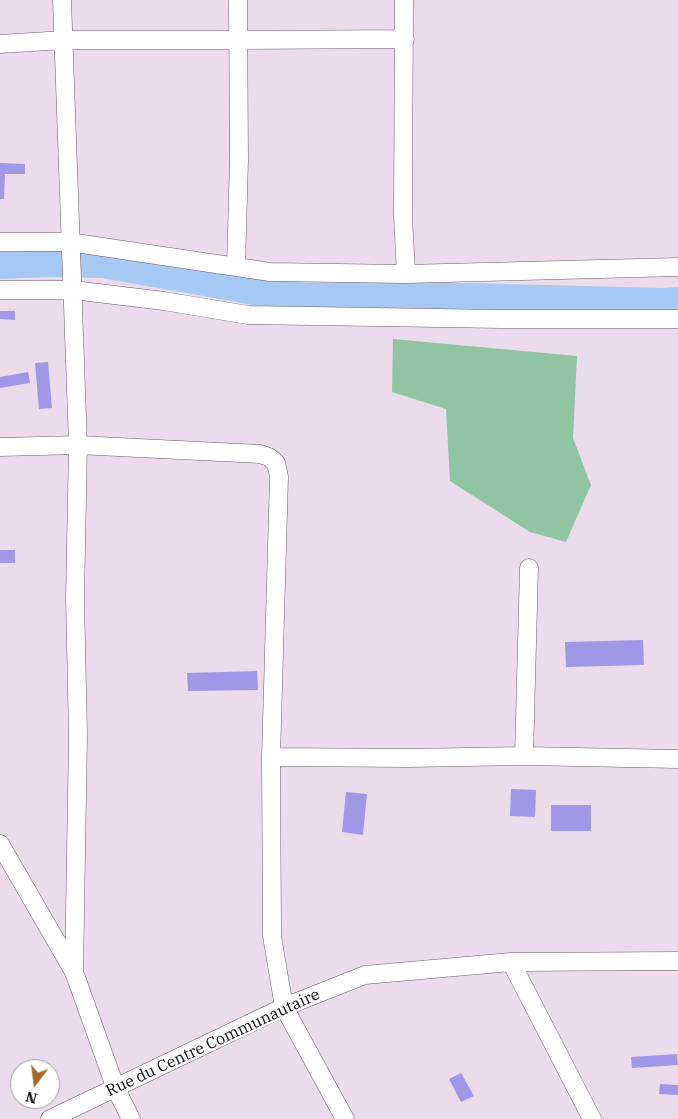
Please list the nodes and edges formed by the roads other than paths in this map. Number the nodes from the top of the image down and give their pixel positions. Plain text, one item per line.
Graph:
1 (62, 0) edge
2 (238, 0) edge
3 (404, 0) edge
4 (405, 39) junction
5 (64, 40) junction
6 (238, 40) junction
7 (0, 44) edge
8 (0, 242) edge
9 (70, 242) junction
10 (236, 266) junction
11 (678, 267) edge
12 (406, 274) junction
13 (0, 290) edge
14 (73, 290) junction
15 (678, 319) edge
16 (78, 445) junction
17 (0, 447) edge
18 (529, 568) dead end
19 (524, 756) junction
20 (271, 757) junction
21 (678, 759) edge
22 (0, 844) edge
23 (678, 961) edge
24 (511, 962) junction
25 (74, 972) junction
26 (284, 1007) junction
27 (116, 1089) junction
28 (50, 1119) edge
29 (131, 1119) edge
30 (344, 1119) edge
31 (592, 1119) edge

1 - 5 street
2 - 6 street
3 - 4 street
4 - 6 street
4 - 12 street
5 - 6 street
5 - 7 street
5 - 9 street
6 - 10 street
8 - 9 street
9 - 10 street
9 - 14 street
10 - 12 street
11 - 12 street
13 - 14 street
14 - 15 street
14 - 16 street
16 - 17 street
16 - 20 street
16 - 25 street
18 - 19 street
19 - 20 street
19 - 21 street
20 - 26 street
22 - 25 street
23 - 24 street, Rue du Centre Communautaire
24 - 26 street, Rue du Centre Communautaire
24 - 31 street
25 - 27 street
26 - 27 street, Rue du Centre Communautaire
26 - 30 street
27 - 28 street, Rue du Centre Communautaire
27 - 29 street

